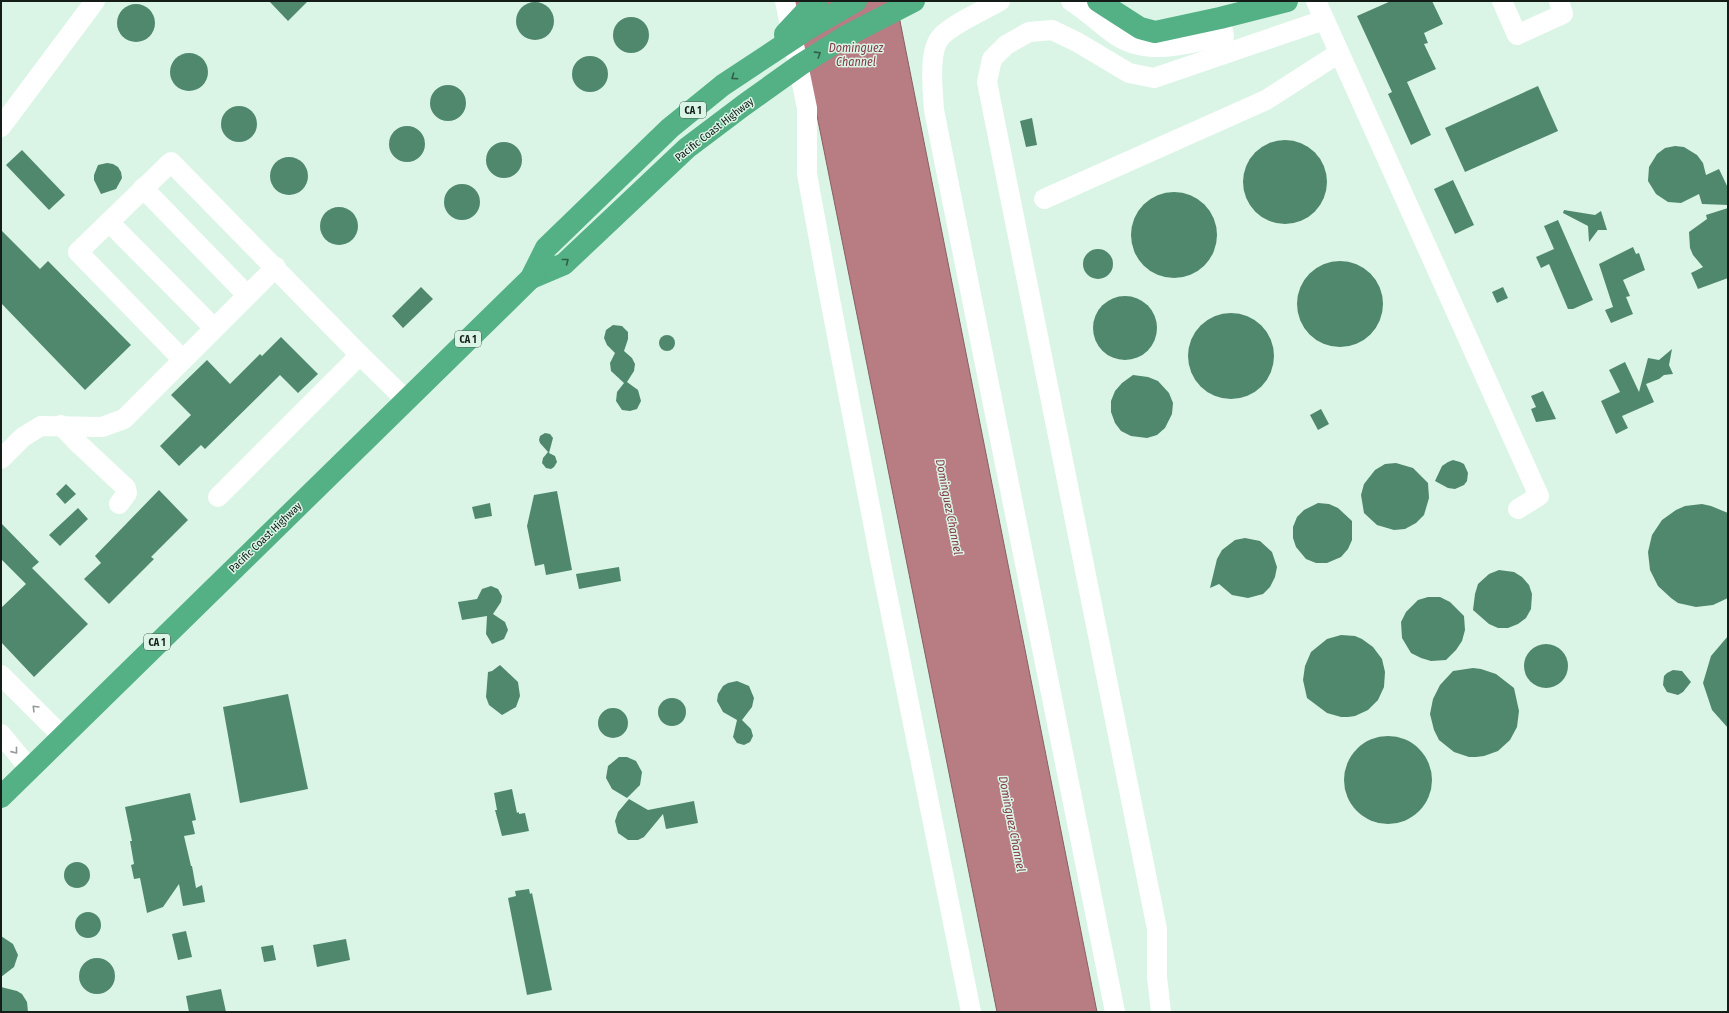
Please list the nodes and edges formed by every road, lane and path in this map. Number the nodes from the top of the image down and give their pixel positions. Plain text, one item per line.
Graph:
1 (95, 1) edge
2 (785, 1) edge
3 (817, 1) edge
4 (856, 1) edge
5 (914, 1) edge
6 (1000, 1) edge
7 (1071, 1) edge
8 (1287, 1) edge
9 (1316, 1) edge
10 (1502, 1) edge
11 (1559, 1) edge
12 (1104, 3) edge
13 (1220, 18) junction
14 (1324, 20) junction
15 (1339, 53) junction
16 (767, 55) junction
17 (1, 127) edge
18 (143, 188) junction
19 (1044, 199) dead end
20 (109, 222) junction
21 (276, 268) junction
22 (531, 278) junction
23 (247, 296) junction
24 (214, 328) junction
25 (360, 355) junction
26 (182, 360) junction
27 (406, 400) junction
28 (61, 425) junction
29 (1, 459) edge
30 (218, 497) dead end
31 (119, 504) dead end
32 (1518, 509) dead end
33 (1, 676) edge
34 (1, 734) edge
35 (62, 736) junction
36 (29, 768) junction
37 (1, 797) edge
38 (971, 1012) edge
39 (1115, 1012) edge
40 (1160, 1012) edge

1 - 17 lane
2 - 38 lane
3 - 16 highway
4 - 16 highway, Pacific Coast Highway / CA 1
22 -> 5 highway, Pacific Coast Highway / CA 1
6 - 39 lane
7 - 13 lane
8 - 13 highway
9 - 14 lane
10 - 11 lane
12 - 13 highway
14 - 15 lane
14 - 40 lane
15 - 19 lane
15 - 32 lane
16 -> 22 highway, Pacific Coast Highway / CA 1
18 - 20 lane
18 - 21 lane
18 - 23 lane
20 - 24 lane
20 - 26 lane
21 - 23 lane
21 - 25 lane
22 - 27 highway, Pacific Coast Highway / CA 1
23 - 24 lane
24 - 26 lane
25 - 27 lane
25 - 30 lane
26 - 28 lane
27 - 35 highway, Pacific Coast Highway / CA 1
28 - 29 lane
28 - 31 lane
35 -> 33 lane
34 -> 36 lane
35 - 36 highway, Pacific Coast Highway / CA 1
36 - 37 highway, Pacific Coast Highway / CA 1

